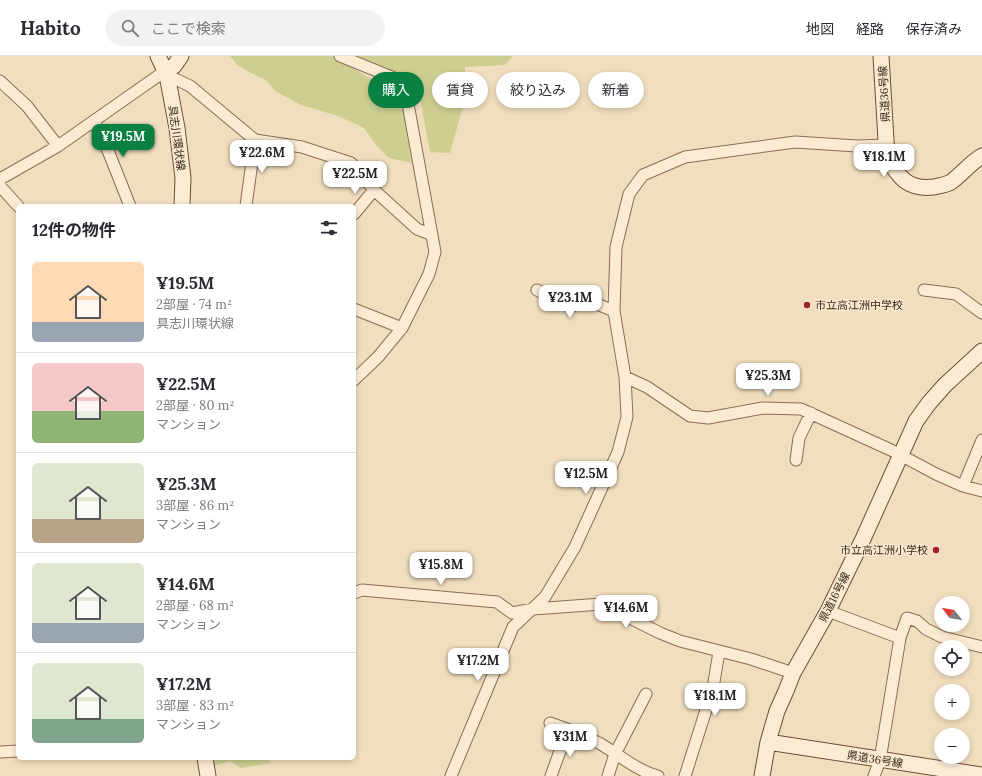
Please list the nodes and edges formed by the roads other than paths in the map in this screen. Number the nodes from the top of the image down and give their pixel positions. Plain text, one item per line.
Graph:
1 (158, 56) edge
2 (181, 56) edge
3 (340, 56) edge
4 (881, 56) edge
5 (166, 73) junction
6 (0, 81) edge
7 (94, 121) junction
8 (255, 140) junction
9 (887, 145) junction
10 (58, 146) junction
11 (982, 156) edge
12 (0, 179) edge
13 (0, 186) edge
14 (374, 190) junction
15 (16, 204) edge
16 (129, 204) edge
17 (182, 204) edge
18 (246, 204) edge
19 (356, 212) edge
20 (432, 235) junction
21 (537, 290) dead end
22 (924, 290) dead end
23 (356, 310) edge
24 (614, 311) junction
25 (982, 313) edge
26 (402, 328) junction
27 (982, 351) edge
28 (356, 377) edge
29 (625, 377) junction
30 (812, 413) junction
31 (982, 440) edge
32 (900, 456) junction
33 (796, 460) dead end
34 (962, 486) junction
35 (982, 491) edge
36 (356, 593) edge
37 (533, 609) junction
38 (828, 611) junction
39 (900, 638) junction
40 (982, 647) edge
41 (719, 652) junction
42 (793, 673) junction
43 (646, 694) dead end
44 (550, 723) dead end
45 (573, 731) junction
46 (768, 742) junction
47 (16, 751) edge
48 (0, 752) edge
49 (615, 754) junction
50 (206, 760) edge
51 (880, 760) junction
52 (982, 775) edge
53 (208, 776) edge
54 (451, 776) edge
55 (551, 776) edge
56 (608, 776) edge
57 (658, 776) edge
58 (685, 776) edge
59 (762, 776) edge
60 (874, 776) edge

1 - 5 main road, 具志川環状線
2 - 5 main road
3 - 20 street
4 - 9 main road, 県道36号線
5 - 7 street
5 - 8 street
5 - 17 main road, 具志川環状線
6 - 10 street
7 - 10 street
7 - 16 street
8 - 14 street
8 - 18 street
9 - 11 main road, 県道36号線
9 - 24 street
10 - 12 street
13 - 15 street
14 - 19 street
14 - 20 street
20 - 26 street
21 - 24 street
22 - 25 street
23 - 26 street
24 - 29 street
26 - 28 street
27 - 32 main road, 県道16号線
29 - 30 street
29 - 37 street
30 - 32 street
30 - 33 street
31 - 34 street
32 - 34 street
32 - 38 main road, 県道16号線
34 - 35 street
36 - 37 street
37 - 41 street
37 - 54 street
38 - 39 street
38 - 42 main road, 県道16号線
39 - 40 street
39 - 51 street
41 - 42 street
41 - 58 street
42 - 46 main road, 県道16号線
43 - 49 street
44 - 45 street
45 - 49 street
45 - 55 street
46 - 51 main road, 県道36号線
46 - 59 main road, 県道16号線
47 - 48 street
49 - 56 street
49 - 57 street
50 - 53 main road
51 - 52 main road, 県道36号線
51 - 60 street

